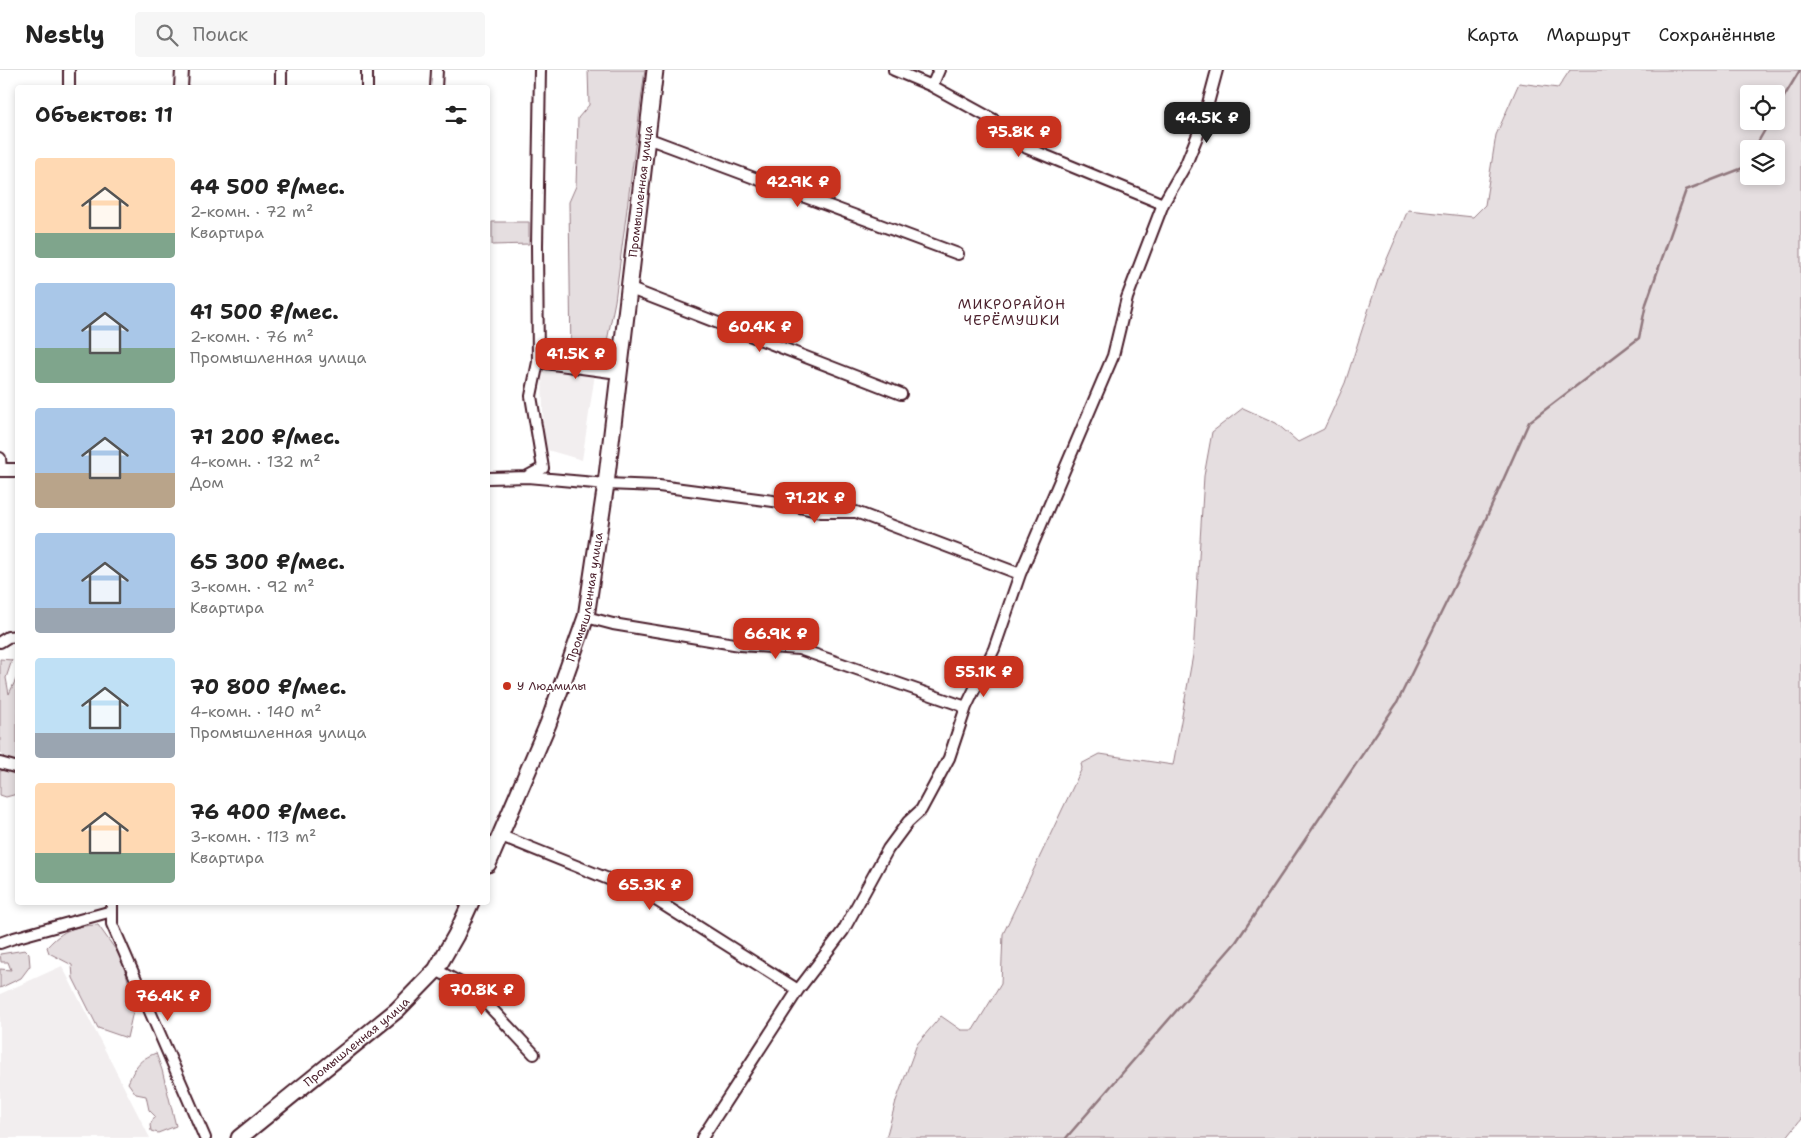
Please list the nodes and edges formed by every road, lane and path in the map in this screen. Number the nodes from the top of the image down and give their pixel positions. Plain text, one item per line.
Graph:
1 (69, 70) edge
2 (182, 70) edge
3 (281, 70) edge
4 (367, 70) edge
5 (437, 70) edge
6 (540, 70) edge
7 (655, 70) edge
8 (894, 70) edge
9 (939, 70) edge
10 (1217, 70) edge
11 (69, 85) edge
12 (181, 85) edge
13 (281, 85) edge
14 (367, 85) edge
15 (436, 85) edge
16 (932, 86) junction
17 (647, 138) junction
18 (1163, 204) junction
19 (958, 254) dead end
20 (628, 288) junction
21 (538, 362) junction
22 (618, 374) junction
23 (901, 394) dead end
24 (0, 458) edge
25 (0, 470) edge
26 (15, 470) edge
27 (528, 477) junction
28 (490, 478) edge
29 (606, 484) junction
30 (1020, 574) junction
31 (586, 617) junction
32 (15, 636) edge
33 (0, 642) edge
34 (966, 707) junction
35 (0, 763) edge
36 (15, 767) edge
37 (499, 835) junction
38 (490, 859) edge
39 (470, 905) edge
40 (112, 907) edge
41 (0, 943) edge
42 (436, 970) junction
43 (798, 990) junction
44 (534, 1054) dead end
45 (205, 1138) edge
46 (239, 1138) edge
47 (702, 1138) edge

1 - 11 street
2 - 12 street
3 - 13 street
4 - 14 street
5 - 15 street
6 - 21 street
7 - 17 main road, Промышленная улица
8 - 16 street
9 - 16 street
10 - 18 street
16 - 18 street
17 - 19 street
17 - 20 main road, Промышленная улица
18 - 30 street
20 - 22 main road, Промышленная улица
20 - 23 street
21 - 22 street
21 - 27 street
22 - 29 main road, Промышленная улица
24 - 25 street
25 - 26 street
27 - 28 street
27 - 29 street
29 - 30 street
29 - 31 main road, Промышленная улица
30 - 34 street
31 - 34 street
31 - 37 main road, Промышленная улица
32 - 33 street
34 - 43 street
35 - 36 street
37 - 38 main road, Промышленная улица
37 - 43 street
39 - 42 main road, Промышленная улица
40 - 41 street
40 - 45 street
42 - 44 street
42 - 46 main road, Промышленная улица
43 - 47 street

